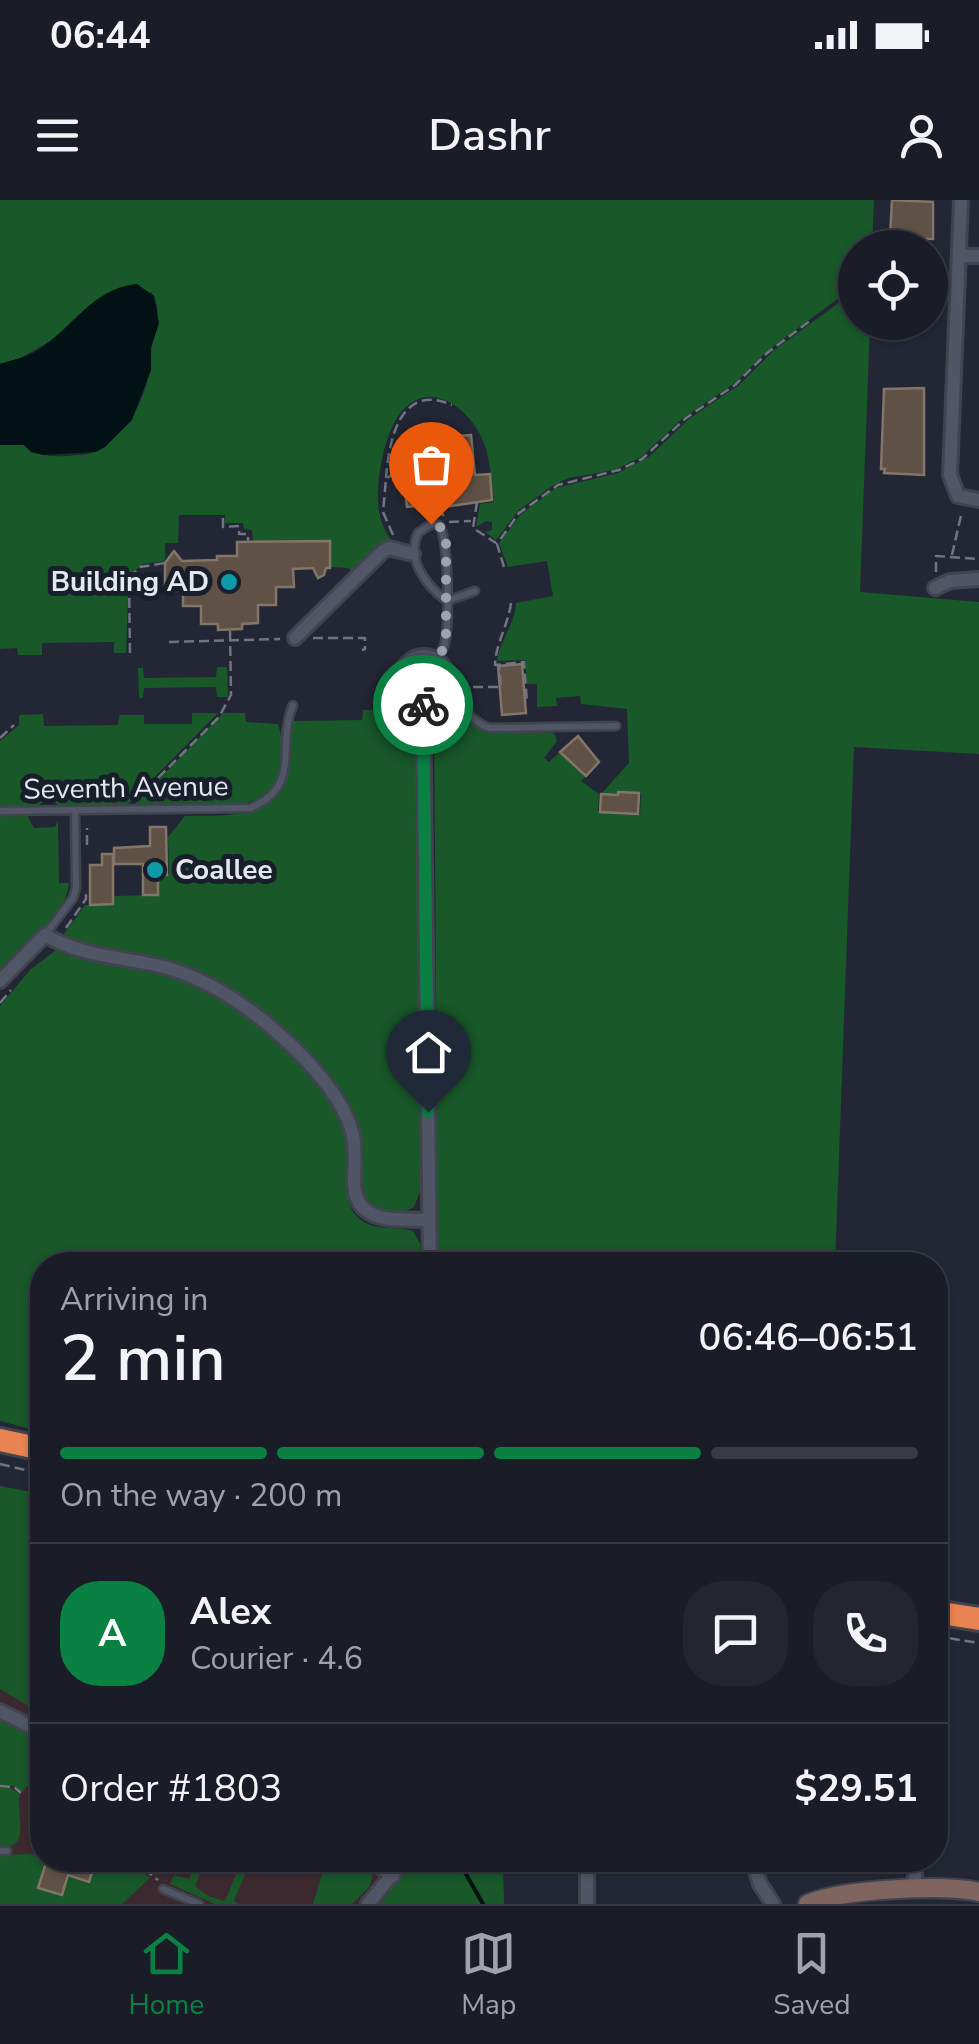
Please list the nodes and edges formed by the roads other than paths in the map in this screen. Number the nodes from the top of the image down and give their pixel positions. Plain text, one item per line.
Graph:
1 (961, 200) edge
2 (959, 256) junction
3 (979, 256) edge
4 (979, 500) edge
5 (413, 554) junction
6 (979, 579) edge
7 (935, 588) dead end
8 (475, 591) dead end
9 (447, 601) junction
10 (296, 638) road end
11 (435, 659) junction
12 (445, 690) junction
13 (423, 704) junction
14 (293, 705) dead end
15 (616, 726) dead end
16 (75, 811) junction
17 (0, 812) edge
18 (45, 935) junction
19 (0, 981) edge
20 (429, 1220) junction
21 (430, 1252) edge
22 (0, 1440) edge
23 (30, 1446) edge
24 (948, 1614) edge
25 (979, 1618) edge
26 (0, 1710) edge
27 (30, 1726) edge
28 (387, 1872) edge
29 (396, 1872) edge
30 (587, 1872) edge
31 (756, 1872) edge
32 (915, 1872) edge
33 (393, 1876) junction
34 (161, 1885) road end
35 (916, 1890) junction
36 (979, 1892) edge
37 (198, 1904) edge
38 (368, 1904) edge
39 (587, 1904) edge
40 (773, 1904) edge
41 (808, 1904) edge

1 - 2 street
2 - 3 street
2 - 4 street
5 - 9 lane
5 - 9 lane
5 - 10 street
6 - 7 street
8 - 9 lane
9 - 11 lane
11 - 12 street
11 - 13 street
12 - 13 street
12 - 15 lane
13 - 20 street
14 - 16 lane, Seventh Avenue
16 - 17 lane, Seventh Avenue
16 - 18 lane
18 - 19 street
18 - 20 street
20 - 21 street
22 - 23 highway
24 - 25 highway
26 - 27 street
28 - 33 street
29 - 33 street
30 - 39 street
31 - 40 street
32 - 35 street
33 - 38 street
34 - 37 lane
35 - 36 street
35 - 41 street

